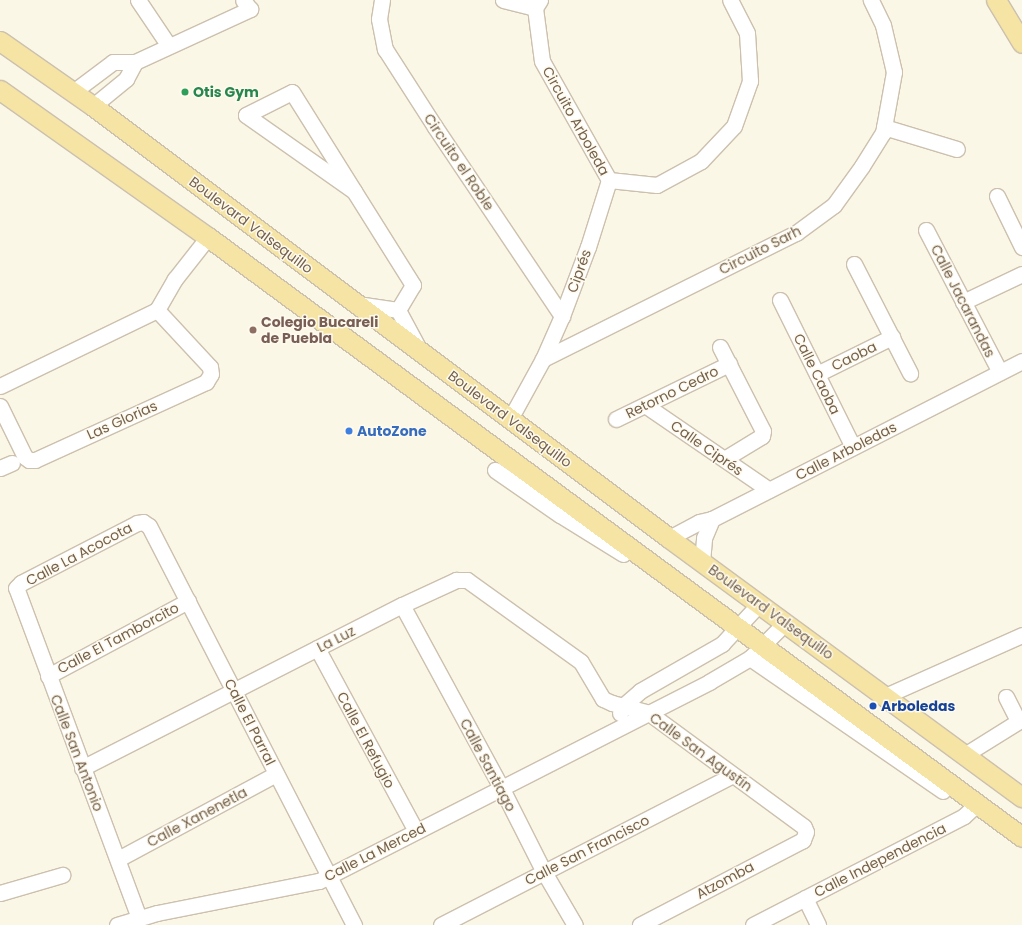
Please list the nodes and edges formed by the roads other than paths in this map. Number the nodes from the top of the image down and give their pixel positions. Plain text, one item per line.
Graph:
1 (138, 0) edge
2 (244, 0) edge
3 (382, 0) edge
4 (503, 0) edge
5 (730, 0) edge
6 (870, 0) edge
7 (996, 0) edge
8 (538, 4) edge
9 (0, 41) edge
10 (1022, 43) edge
11 (170, 46) junction
12 (135, 62) junction
13 (0, 90) edge
14 (73, 92) junction
15 (93, 106) junction
16 (884, 127) junction
17 (957, 149) dead end
18 (609, 180) junction
19 (354, 191) junction
20 (997, 196) dead end
21 (926, 230) dead end
22 (208, 237) junction
23 (1022, 247) edge
24 (854, 264) dead end
25 (1022, 274) edge
26 (780, 300) dead end
27 (964, 302) junction
28 (355, 304) junction
29 (157, 310) junction
30 (398, 310) junction
31 (562, 316) junction
32 (892, 337) junction
33 (720, 347) dead end
34 (421, 352) junction
35 (543, 359) junction
36 (1022, 361) edge
37 (729, 364) junction
38 (1000, 372) junction
39 (910, 373) dead end
40 (817, 374) junction
41 (0, 386) edge
42 (645, 405) junction
43 (0, 406) edge
44 (510, 419) junction
45 (616, 419) dead end
46 (853, 448) junction
47 (724, 459) junction
48 (495, 470) dead end
49 (769, 490) junction
50 (712, 519) junction
51 (143, 522) joint
52 (609, 538) junction
53 (669, 538) junction
54 (702, 562) junction
55 (16, 588) joint
56 (188, 601) junction
57 (759, 604) junction
58 (402, 605) junction
59 (786, 623) junction
60 (738, 627) junction
61 (1022, 635) edge
62 (317, 648) junction
63 (757, 652) junction
64 (581, 662) joint
65 (48, 676) junction
66 (234, 691) junction
67 (885, 696) junction
68 (1006, 697) dead end
69 (623, 706) junction
70 (649, 713) junction
71 (1020, 720) edge
72 (615, 729) junction
73 (966, 754) junction
74 (82, 768) junction
75 (276, 774) junction
76 (732, 775) junction
77 (501, 787) junction
78 (943, 791) dead end
79 (1022, 797) edge
80 (978, 804) junction
81 (416, 831) junction
82 (806, 832) joint
83 (1022, 836) edge
84 (118, 859) junction
85 (544, 872) junction
86 (62, 875) dead end
87 (329, 876) junction
88 (0, 893) edge
89 (805, 898) junction
90 (139, 918) junction
91 (119, 925) edge
92 (354, 925) edge
93 (441, 925) edge
94 (575, 925) edge
95 (640, 925) edge
96 (753, 925) edge
97 (818, 925) edge

1 - 11 street
2 - 11 street
3 - 31 street, Circuito el Roble
4 - 8 street
5 - 18 street, Circuito Arboleda
6 - 16 street, Circuito Sarh
7 - 10 main road
8 - 18 street, Circuito Arboleda
9 - 14 main road, Boulevard Valsequillo
11 - 12 street
12 - 14 street
12 - 15 street
13 - 22 main road
14 - 15 main road, Boulevard Valsequillo
15 - 28 main road, Boulevard Valsequillo
16 - 17 street
16 - 35 street, Circuito Sarh
18 - 31 street, Ciprés
19 - 19 street
19 - 30 street
20 - 23 street
21 - 27 street, Calle Jacarandas
22 - 29 street
22 - 52 main road
24 - 32 street
25 - 27 street
26 - 40 street, Calle Caoba
27 - 38 street, Calle Jacarandas
28 - 30 street
28 - 34 main road, Boulevard Valsequillo
29 - 41 street
29 - 43 street, Las Glorias
30 - 34 street
31 - 35 street, Ciprés
32 - 39 street
32 - 40 street, Caoba
33 - 37 street, Retorno Cedro
34 - 44 main road, Boulevard Valsequillo
35 - 44 street
36 - 38 street, Calle Arboledas
37 - 42 street, Retorno Cedro
37 - 47 street, Retorno Cedro
38 - 46 street, Calle Arboledas
40 - 46 street, Calle Caoba
42 - 45 street, Retorno Cedro
42 - 47 street, Calle Ciprés
44 - 53 main road, Boulevard Valsequillo
46 - 49 street, Calle Arboledas
47 - 49 street, Calle Ciprés
48 - 52 street
49 - 50 street, Calle Arboledas
50 - 53 street, Calle Arboledas
50 - 54 street
51 - 55 street, Calle La Acocota
51 - 56 street, Calle El Parral
52 - 60 main road
53 - 54 main road, Boulevard Valsequillo
54 - 57 main road, Boulevard Valsequillo
55 - 65 street, Calle San Antonio
56 - 65 street, Calle El Tamborcito
56 - 66 street, Calle El Parral
57 - 59 main road, Boulevard Valsequillo
57 - 60 street
58 - 62 street, La Luz
58 - 64 street, La Luz
58 - 77 street, Calle Santiago
59 - 63 street, Calle La Merced
59 - 67 main road, Boulevard Valsequillo
60 - 63 main road
60 - 69 street
61 - 67 street
62 - 66 street, La Luz
62 - 81 street, Calle El Refugio
63 - 70 street, Calle La Merced
63 - 78 street
63 - 80 main road
64 - 69 street, Calle San Agustín
65 - 74 street, Calle San Antonio
66 - 74 street, La Luz
66 - 75 street, Calle El Parral
67 - 73 main road, Boulevard Valsequillo
68 - 71 street
69 - 70 street, Calle San Agustín
69 - 72 street
70 - 72 street, Calle La Merced
70 - 76 street, Calle San Agustín
71 - 73 street
72 - 77 street, Calle La Merced
73 - 79 main road, Boulevard Valsequillo
74 - 84 street, Calle San Antonio
75 - 84 street, Calle Xanenetla
75 - 87 street, Calle El Parral
76 - 82 street, Calle San Agustín
76 - 85 street, Calle San Francisco
77 - 81 street, Calle La Merced
77 - 85 street, Calle Santiago
80 - 83 main road
80 - 89 street, Calle Independencia
81 - 87 street, Calle La Merced
82 - 95 street, Atzomba
84 - 90 street, Calle San Antonio
85 - 93 street, Calle San Francisco
85 - 94 street, Calle Santiago
86 - 88 street
87 - 90 street, Calle La Merced
87 - 92 street, Calle El Parral
89 - 96 street
89 - 97 street, Calle Independencia
90 - 91 street, Calle La Merced

